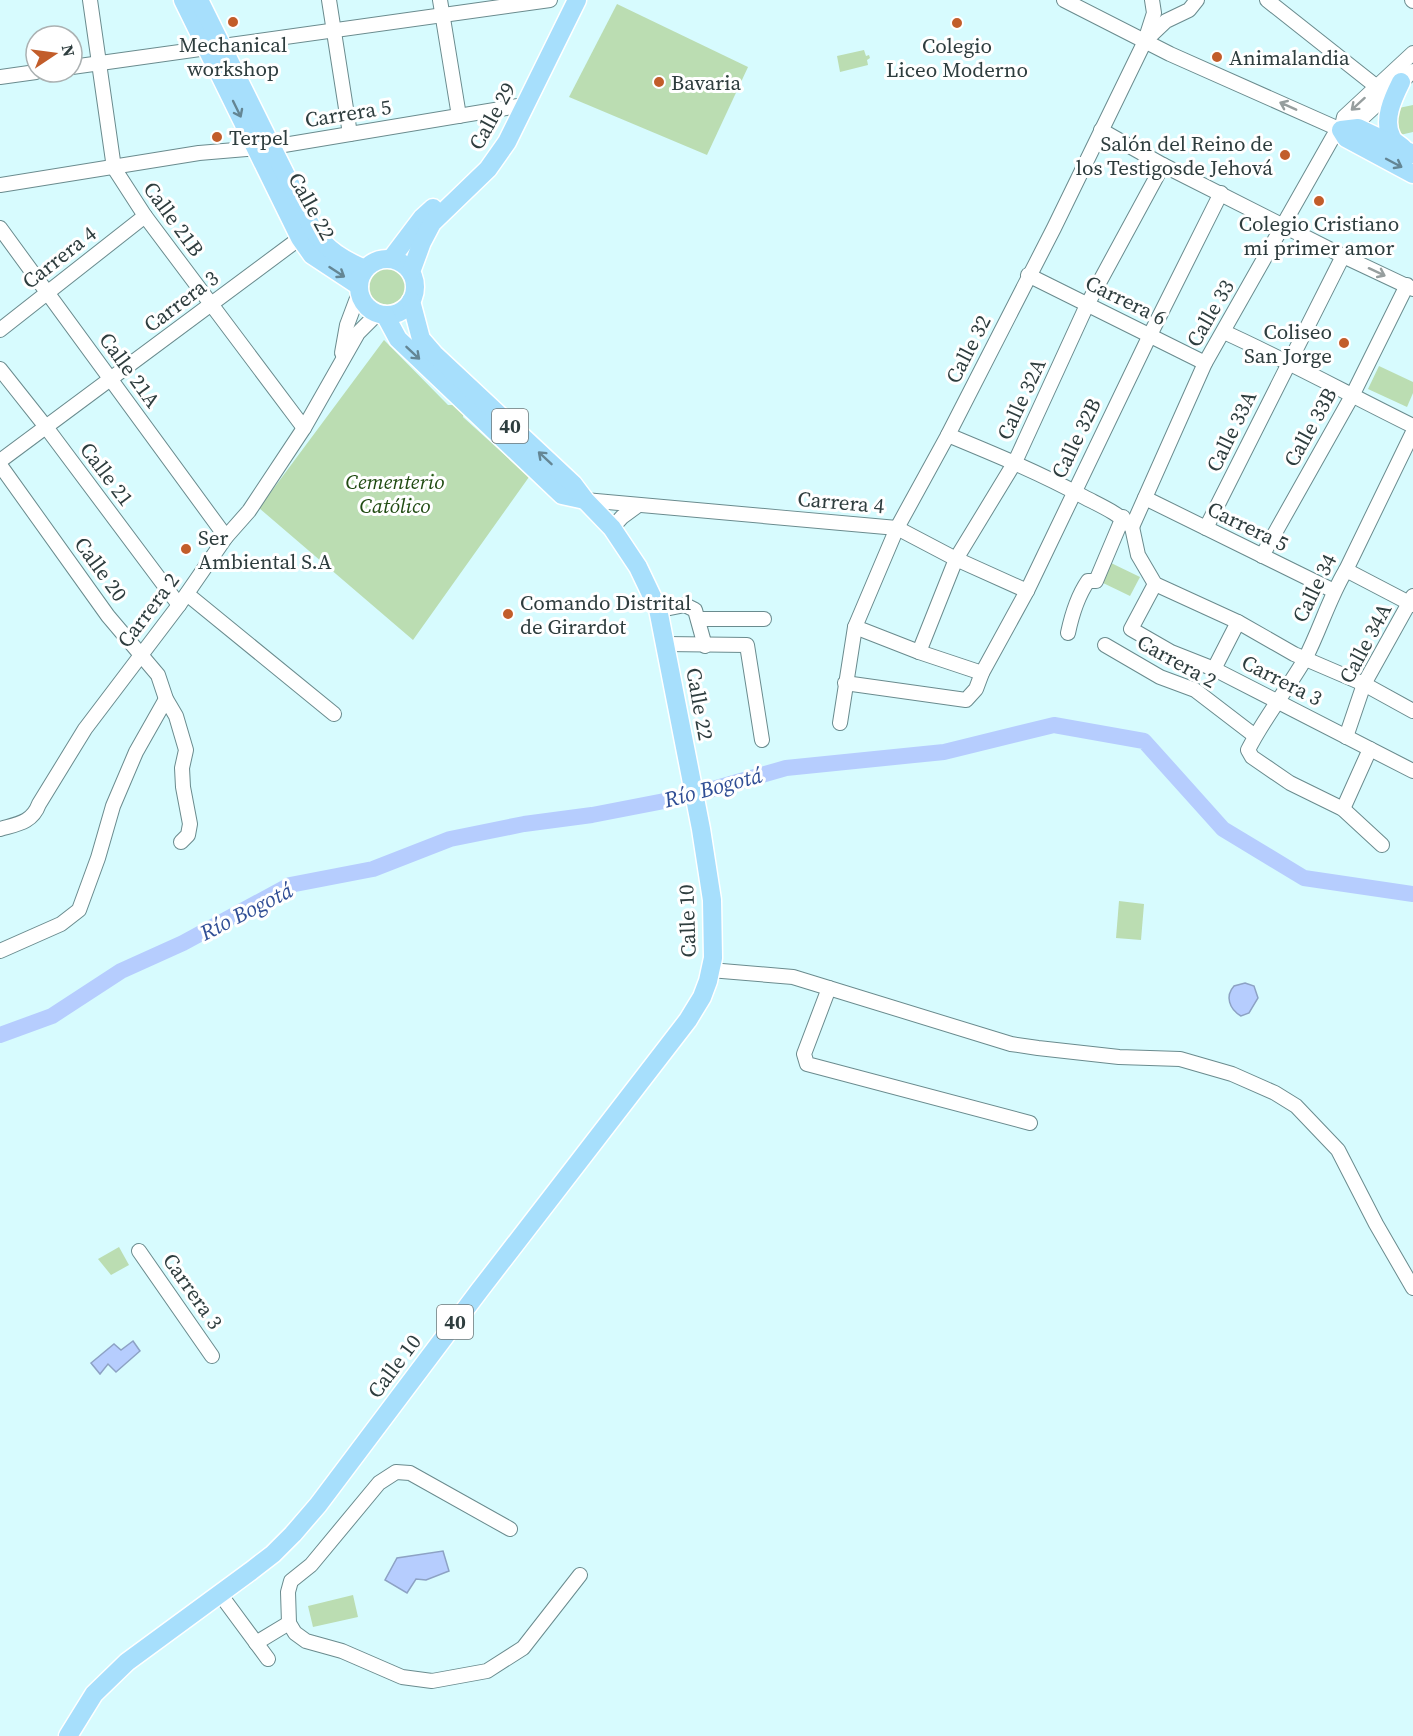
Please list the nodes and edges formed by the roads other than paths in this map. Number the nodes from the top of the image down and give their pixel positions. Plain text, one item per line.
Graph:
1 (90, 0) edge
2 (183, 0) edge
3 (199, 0) edge
4 (329, 0) edge
5 (440, 0) edge
6 (550, 0) edge
7 (567, 0) edge
8 (577, 0) edge
9 (1064, 0) edge
10 (1152, 0) edge
11 (1197, 0) edge
12 (1268, 0) edge
13 (1080, 4) edge
14 (442, 15) junction
15 (334, 30) junction
16 (1145, 41) junction
17 (214, 47) junction
18 (1413, 53) edge
19 (99, 63) junction
20 (84, 65) edge
21 (24, 74) edge
22 (0, 77) edge
23 (1407, 77) edge
24 (1377, 87) junction
25 (519, 106) junction
26 (459, 116) junction
27 (1101, 130) junction
28 (1341, 130) junction
29 (350, 134) junction
30 (264, 148) junction
31 (1410, 153) edge
32 (1163, 165) junction
33 (114, 168) junction
34 (1413, 174) edge
35 (0, 184) edge
36 (1221, 193) junction
37 (145, 216) junction
38 (1284, 226) junction
39 (0, 228) edge
40 (300, 238) junction
41 (1343, 256) junction
42 (390, 259) junction
43 (411, 272) junction
44 (1028, 276) junction
45 (361, 283) junction
46 (1410, 287) edge
47 (48, 293) junction
48 (411, 301) junction
49 (211, 304) junction
50 (1087, 304) junction
51 (381, 314) junction
52 (0, 330) edge
53 (1224, 332) junction
54 (1150, 335) junction
55 (341, 362) junction
56 (1288, 362) junction
57 (1205, 363) junction
58 (0, 369) edge
59 (111, 379) junction
60 (1352, 396) junction
61 (1413, 426) edge
62 (46, 427) junction
63 (304, 428) junction
64 (1413, 432) edge
65 (948, 435) junction
66 (1015, 462) junction
67 (0, 463) edge
68 (1074, 491) junction
69 (1144, 498) junction
70 (585, 500) junction
71 (637, 506) junction
72 (1127, 522) junction
73 (612, 528) junction
74 (897, 528) junction
75 (1206, 528) junction
76 (226, 537) junction
77 (1262, 556) junction
78 (956, 559) junction
79 (1347, 570) junction
80 (1155, 584) junction
81 (1027, 591) junction
82 (1334, 591) junction
83 (183, 600) junction
84 (1412, 601) edge
85 (670, 608) dead end
86 (698, 619) junction
87 (764, 619) dead end
88 (1238, 622) junction
89 (855, 627) junction
90 (1068, 633) dead end
91 (666, 644) junction
92 (1106, 645) dead end
93 (705, 646) junction
94 (919, 652) junction
95 (142, 654) junction
96 (1305, 658) junction
97 (1214, 669) junction
98 (982, 673) junction
99 (845, 683) junction
100 (1364, 684) junction
101 (166, 699) junction
102 (1278, 702) junction
103 (1413, 711) edge
104 (334, 714) dead end
105 (840, 723) dead end
106 (1255, 736) junction
107 (1346, 737) junction
108 (762, 740) dead end
109 (1370, 748) junction
110 (1413, 771) edge
111 (1343, 809) junction
112 (0, 829) edge
113 (701, 832) joint
114 (181, 842) dead end
115 (1382, 845) dead end
116 (0, 951) edge
117 (710, 970) junction
118 (829, 988) junction
119 (1030, 1123) dead end
120 (139, 1251) dead end
121 (1413, 1288) edge
122 (212, 1356) dead end
123 (510, 1529) dead end
124 (580, 1575) dead end
125 (220, 1594) junction
126 (289, 1623) junction
127 (256, 1643) junction
128 (268, 1659) dead end
129 (68, 1736) edge

1 - 19 street, Calle 21B
2 - 17 main road, Calle 22 / 40
3 - 17 main road, Calle 22 / 40
4 - 15 street
5 - 14 street
6 - 14 street
7 - 25 main road, Calle 29
8 - 25 main road, Calle 29
9 - 13 street
10 - 16 street, Calle 32
11 - 16 street
12 - 24 street
13 - 16 street
14 - 15 street
14 - 26 street
15 - 17 street
15 - 29 street
16 - 27 street, Calle 32
28 -> 16 street
17 - 19 street
17 - 30 main road, Calle 22 / 40
18 - 24 street, Calle 33
19 - 20 street
19 - 33 street, Calle 21B
21 - 22 street
23 - 28 street, Calle 33
23 - 31 main road
24 -> 28 street, Calle 33
25 - 26 street, Carrera 5
25 - 42 main road, Calle 29
25 - 43 main road, Calle 29
26 - 29 street, Carrera 5
27 - 32 street
27 - 44 street, Calle 32
28 - 31 main road
28 -> 34 main road
28 - 38 street, Calle 33
29 - 30 street, Carrera 5
30 - 33 street, Carrera 5
30 - 40 main road, Calle 22 / 40
30 - 45 main road, Calle 22 / 40
32 - 36 street
32 - 50 street, Calle 32A
33 - 35 street, Carrera 5
33 - 37 street, Calle 21B
36 - 38 street
36 - 54 street, Calle 32B
37 - 47 street, Carrera 4
37 - 49 street, Calle 21B
38 - 41 street
38 - 53 street, Calle 33
39 - 47 street, Calle 21A
40 -> 45 main road, Calle 22 / 40
40 - 49 street, Carrera 3
41 -> 46 street
41 - 56 street, Calle 33A
42 - 43 main road
42 - 45 main road
43 - 48 main road, 40
44 - 50 street, Carrera 6
44 - 65 street, Calle 32
45 - 51 main road, 40
45 - 55 street, Carrera 2
46 - 60 street, Calle 33B
47 - 52 street, Carrera 4
47 - 59 street, Calle 21A
48 - 51 main road
70 -> 48 main road, Calle 22 / 40
49 - 59 street, Carrera 3
49 - 63 street, Calle 21B
50 - 54 street, Carrera 6
50 - 66 street, Calle 32A
51 - 55 street, Carrera 2
51 -> 70 main road, Calle 22 / 40
53 - 56 street
53 - 57 street, Calle 33
54 - 57 street, Carrera 6
54 - 68 street, Calle 32B
55 - 63 street, Carrera 2
56 - 60 street
56 - 75 street, Calle 33A
57 - 69 street, Calle 33
58 - 62 street, Calle 21
59 - 62 street, Carrera 3
59 - 76 street, Calle 21A
60 - 61 street
60 - 77 street, Calle 33B
62 - 67 street, Carrera 3
62 - 83 street, Calle 21
63 - 76 street, Carrera 2
64 - 79 street, Calle 34
65 - 66 street
65 - 74 street, Calle 32
66 - 68 street
66 - 78 street, Calle 32A
67 - 95 street, Calle 20
68 - 72 street
68 - 81 street, Calle 32B
69 - 72 street, Calle 33
69 - 75 street, Carrera 5
70 - 71 street, Carrera 4
70 - 73 main road, Calle 22 / 40
71 - 73 street
71 - 74 street, Carrera 4
72 - 80 street
72 - 90 street, Calle 33
73 - 91 main road, Calle 22 / 40
74 - 78 street, Carrera 4
74 - 89 street, Calle 32
75 - 77 street, Carrera 5
76 - 83 street, Carrera 2
77 - 82 street, Carrera 5
78 - 81 street, Carrera 4
78 - 94 street, Calle 32A
79 - 82 street, Calle 34
79 - 84 street
80 - 88 street
80 - 97 street, Carrera 3
81 - 98 street, Calle 32B
82 - 96 street, Calle 34
83 - 95 street, Carrera 2
83 - 104 street, Calle 21
84 - 100 street, Calle 34A
85 - 86 street
86 - 87 street
86 - 93 street
88 - 96 street
88 - 97 street
89 - 94 street
89 - 99 street, Calle 32
91 - 93 street
91 - 113 main road, Calle 22 / 40
92 - 106 street, Carrera 2
93 - 108 street
94 - 98 street
95 - 101 street, Calle 20
95 - 112 street, Carrera 2
96 - 100 street
96 - 102 street, Calle 34
97 - 102 street, Carrera 3
98 - 99 street, Calle 32B
99 - 105 street, Calle 32
100 - 103 street
100 - 107 street, Calle 34A
101 - 114 street, Calle 20
101 - 116 street
102 - 106 street, Calle 34
102 - 107 street, Carrera 3
106 - 111 street, Calle 34
107 - 109 street, Carrera 3
109 - 110 street, Carrera 3
109 - 111 street
111 - 115 street
113 - 117 main road, Calle 10 / 40
117 - 118 street
117 - 125 main road, Calle 10 / 40
118 - 119 street
118 - 121 street
120 - 122 street, Carrera 3
123 - 126 street
124 - 126 street
125 - 127 street
125 - 129 main road, Calle 10 / 40
126 - 127 street
127 - 128 street

